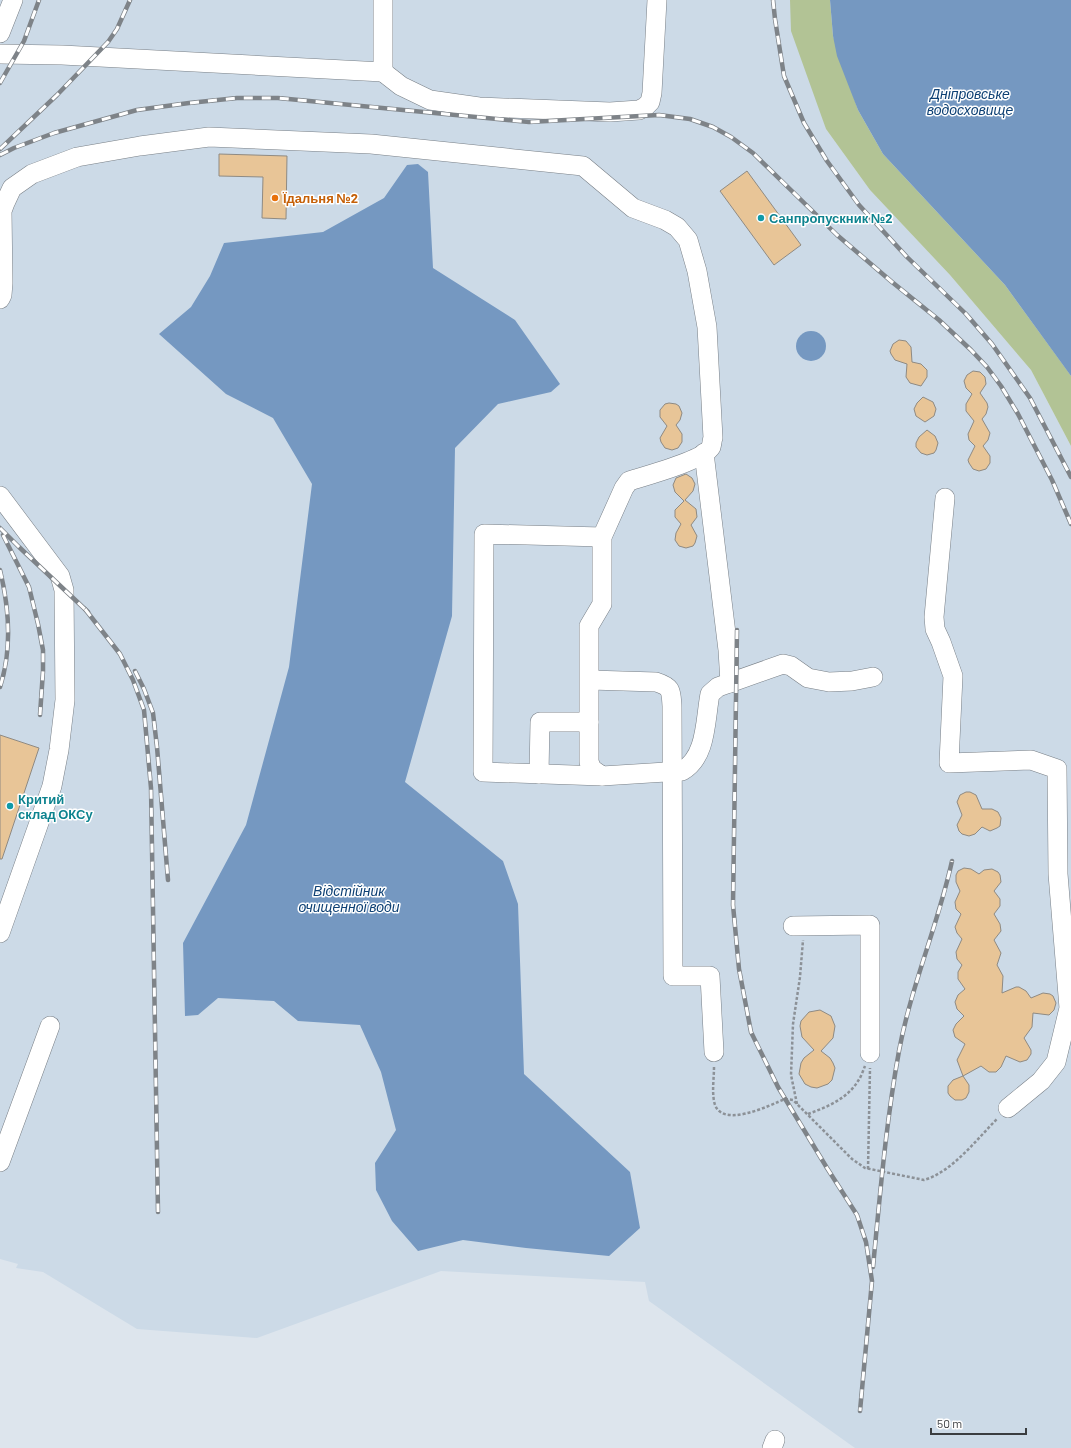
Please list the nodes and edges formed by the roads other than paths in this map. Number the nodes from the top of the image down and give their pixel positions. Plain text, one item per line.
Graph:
1 (13, 0) edge
2 (383, 0) edge
3 (657, 0) edge
4 (0, 33) edge
5 (0, 54) edge
6 (383, 72) junction
7 (6, 194) edge
8 (0, 299) edge
9 (704, 453) junction
10 (0, 496) edge
11 (945, 498) dead end
12 (602, 537) junction
13 (873, 677) dead end
14 (590, 680) junction
15 (730, 683) junction
16 (589, 722) junction
17 (673, 772) junction
18 (539, 774) junction
19 (602, 776) junction
20 (798, 926) road end
21 (0, 933) edge
22 (50, 1026) dead end
23 (714, 1052) road end
24 (870, 1053) road end
25 (1008, 1108) road end
26 (0, 1162) edge

1 - 4 lane
2 - 6 lane
3 - 6 lane
5 - 6 lane
7 - 8 lane
7 - 9 lane
9 - 12 lane
9 - 15 lane
10 - 21 lane
11 - 25 lane
12 - 14 lane
12 - 18 lane
13 - 15 lane
14 - 16 lane
14 - 17 lane
15 - 17 lane
16 - 18 lane
16 - 19 lane
17 - 19 lane
17 - 23 lane
18 - 19 lane
20 - 24 lane
22 - 26 lane

